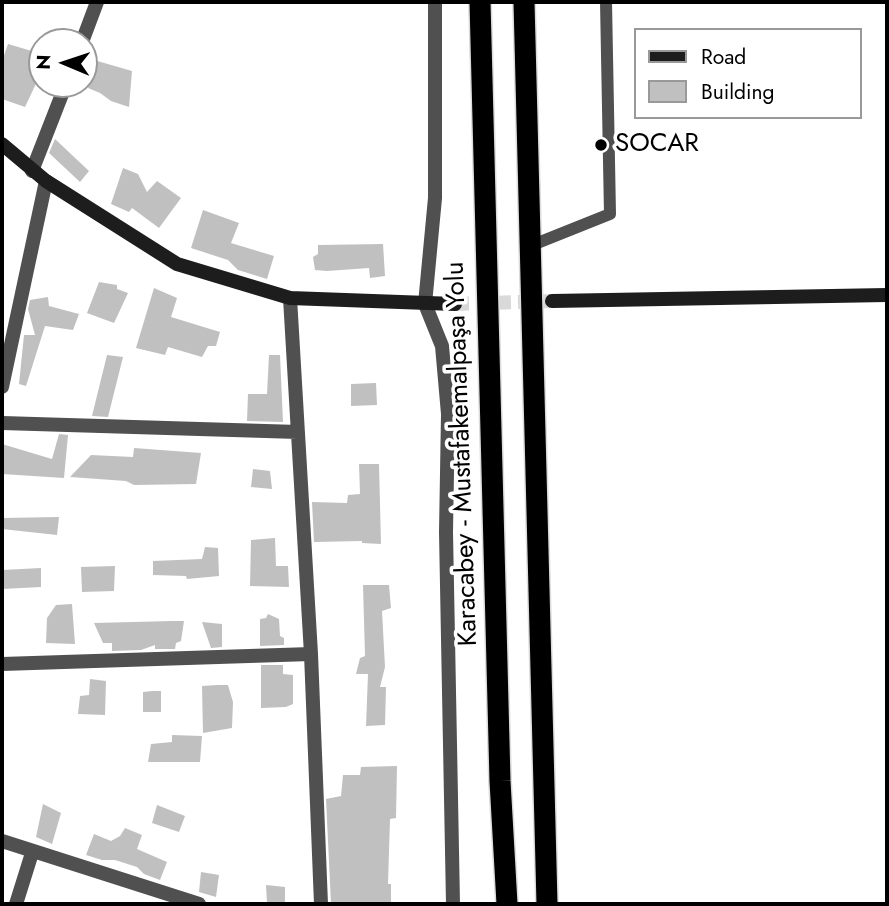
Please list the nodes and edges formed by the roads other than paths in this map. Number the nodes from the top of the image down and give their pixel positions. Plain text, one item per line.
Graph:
1 (97, 2) edge
2 (435, 2) edge
3 (480, 2) edge
4 (524, 2) edge
5 (606, 2) edge
6 (87, 28) edge
7 (61, 98) edge
8 (2, 144) edge
9 (33, 171) junction
10 (46, 181) junction
11 (530, 246) junction
12 (887, 295) edge
13 (290, 298) junction
14 (552, 301) tunnel mouth
15 (425, 304) junction
16 (454, 304) tunnel mouth
17 (2, 387) edge
18 (2, 423) edge
19 (298, 432) junction
20 (311, 654) junction
21 (2, 664) edge
22 (2, 841) edge
23 (32, 853) junction
24 (16, 904) edge
25 (199, 904) edge
26 (321, 904) edge
27 (453, 904) edge
28 (507, 904) edge
29 (547, 904) edge

1 - 6 street
2 - 15 street
3 - 28 highway, Karacabey - Mustafakemalpaşa Yolu
4 - 11 highway
5 - 11 lane
7 - 9 street
8 - 9 street
9 - 10 street
10 - 13 street
10 - 17 street
11 - 29 highway
12 - 14 street
13 - 15 street
13 - 19 street
15 - 16 street
15 - 27 street
18 - 19 street
19 - 20 street
20 - 21 street
20 - 26 street
22 - 23 street
23 - 24 street
23 - 25 street

